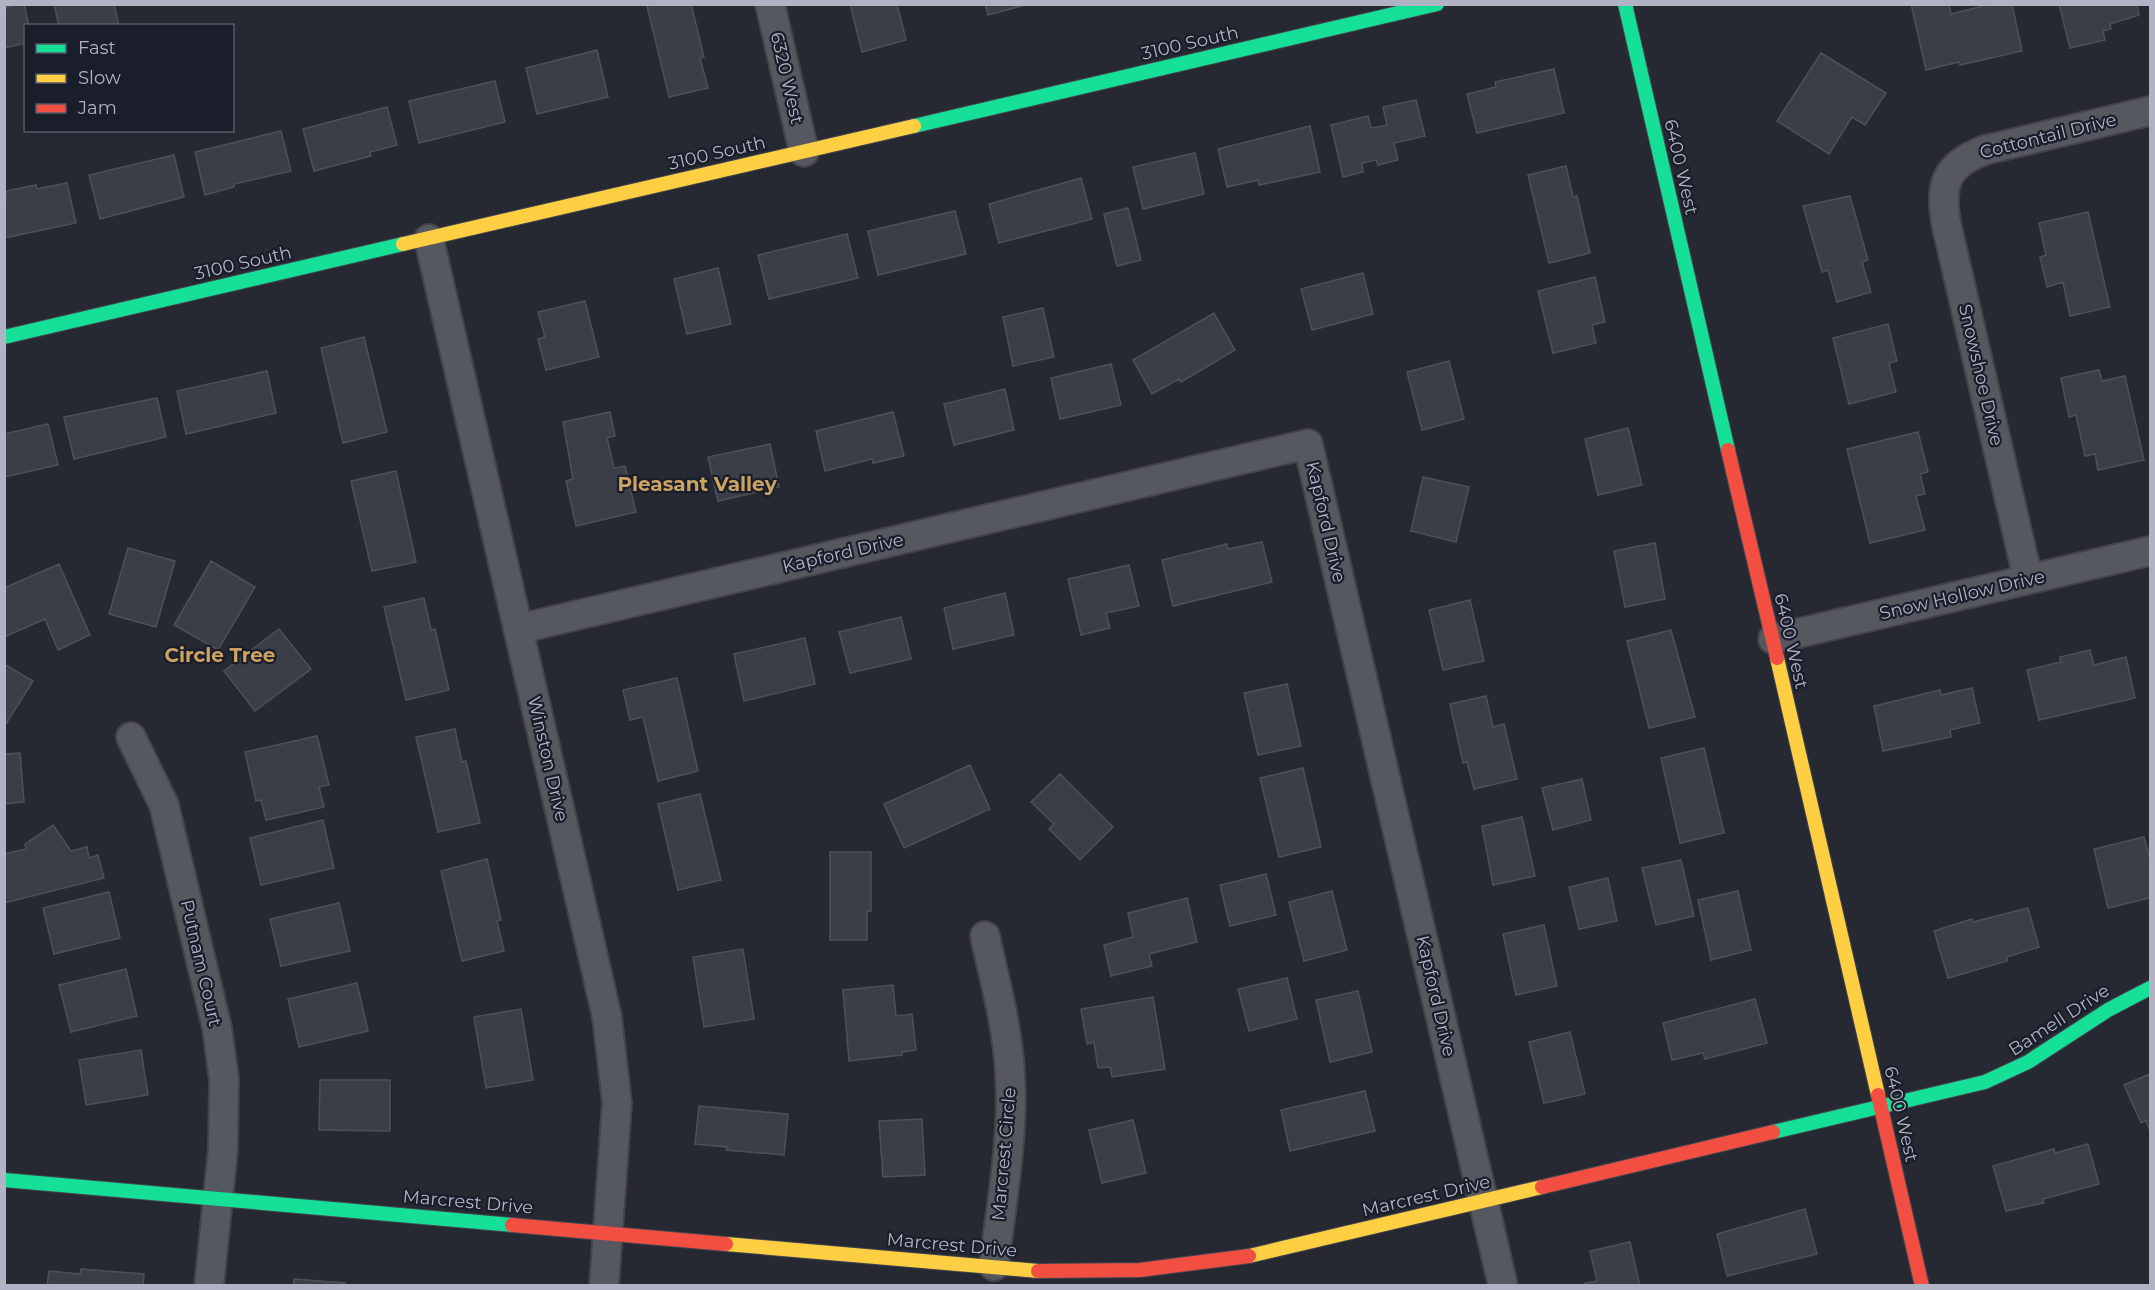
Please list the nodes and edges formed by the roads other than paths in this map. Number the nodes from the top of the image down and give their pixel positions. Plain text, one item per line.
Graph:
1 (770, 4) edge
2 (1437, 4) edge
3 (1625, 4) edge
4 (2151, 111) edge
5 (804, 152) junction
6 (1951, 170) joint
7 (429, 239) junction
8 (5, 337) edge
9 (2151, 551) edge
10 (2028, 579) junction
11 (518, 629) junction
12 (1773, 639) junction
13 (131, 737) dead end
14 (985, 936) dead end
15 (2151, 988) edge
16 (1881, 1106) junction
17 (4, 1180) edge
18 (218, 1198) junction
19 (1483, 1201) junction
20 (608, 1233) junction
21 (994, 1266) junction
22 (1113, 1279) edge
23 (209, 1286) edge
24 (604, 1286) edge
25 (1503, 1286) edge
26 (1922, 1286) edge

1 - 5 street, 6320 West
2 - 5 street, 3100 South
3 - 12 street, 6400 West
4 - 6 street, Cottontail Drive
5 - 7 street, 3100 South
6 - 10 street, Snowshoe Drive
7 - 8 street, 3100 South
7 - 11 street, Winston Drive
9 - 10 street, Snow Hollow Drive
10 - 12 street, Snow Hollow Drive
11 - 19 street, Kapford Drive
11 - 20 street, Winston Drive
12 - 16 street, 6400 West
13 - 18 street, Putnam Court
14 - 21 street, Marcrest Circle
15 - 16 street, Bamell Drive
16 - 19 street, Marcrest Drive
16 - 26 street, 6400 West
17 - 18 street, Marcrest Drive
18 - 20 street, Marcrest Drive
18 - 23 street, Putnam Court
19 - 22 street, Marcrest Drive
19 - 25 street, Kapford Drive
20 - 21 street, Marcrest Drive
20 - 24 street, Winston Drive
21 - 22 street, Marcrest Drive

